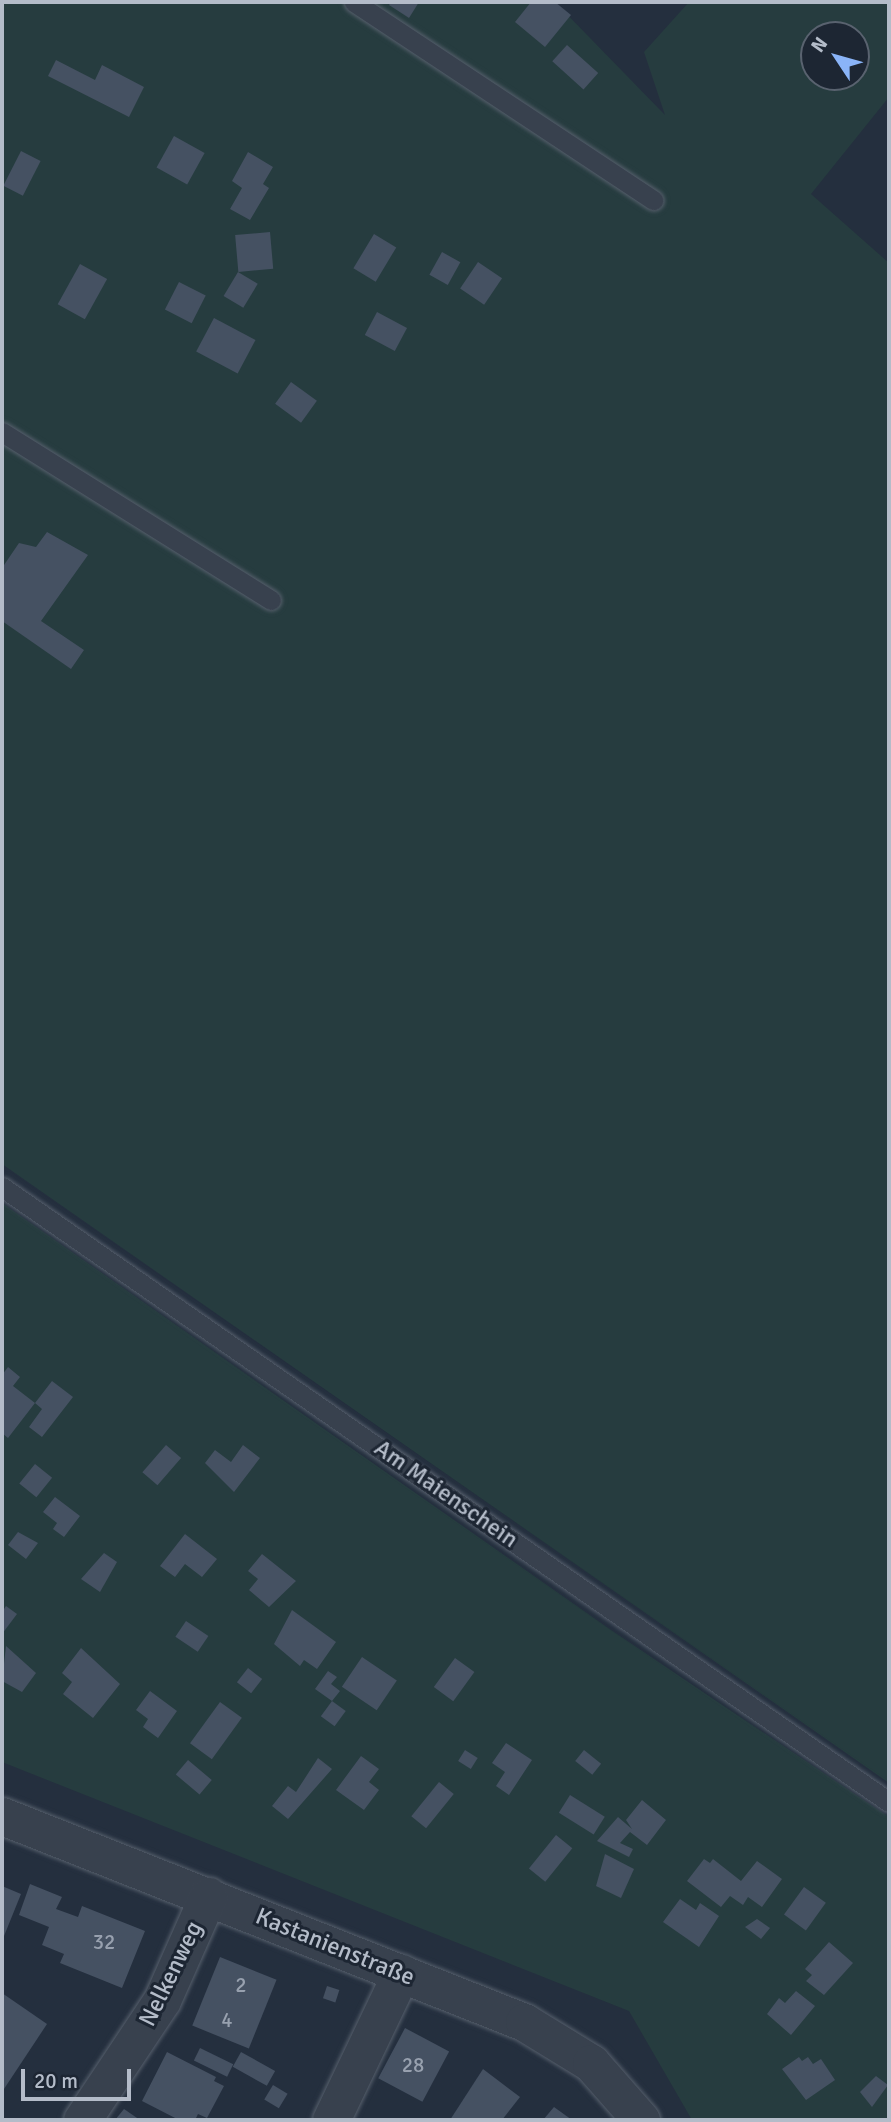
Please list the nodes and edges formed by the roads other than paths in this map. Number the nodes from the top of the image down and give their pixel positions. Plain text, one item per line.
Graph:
1 (354, 2) edge
2 (653, 200) dead end
3 (2, 432) edge
4 (271, 600) dead end
5 (2, 1187) edge
6 (889, 1802) edge
7 (2, 1816) edge
8 (208, 1896) junction
9 (401, 1973) junction
10 (82, 2120) edge
11 (331, 2120) edge
12 (641, 2120) edge

1 - 2 lane
3 - 4 lane
5 - 6 lane, Am Maienschein
7 - 8 street, Kastanienstraße
8 - 9 street, Kastanienstraße
8 - 10 street, Nelkenweg
9 - 11 street
9 - 12 street, Kastanienstraße

